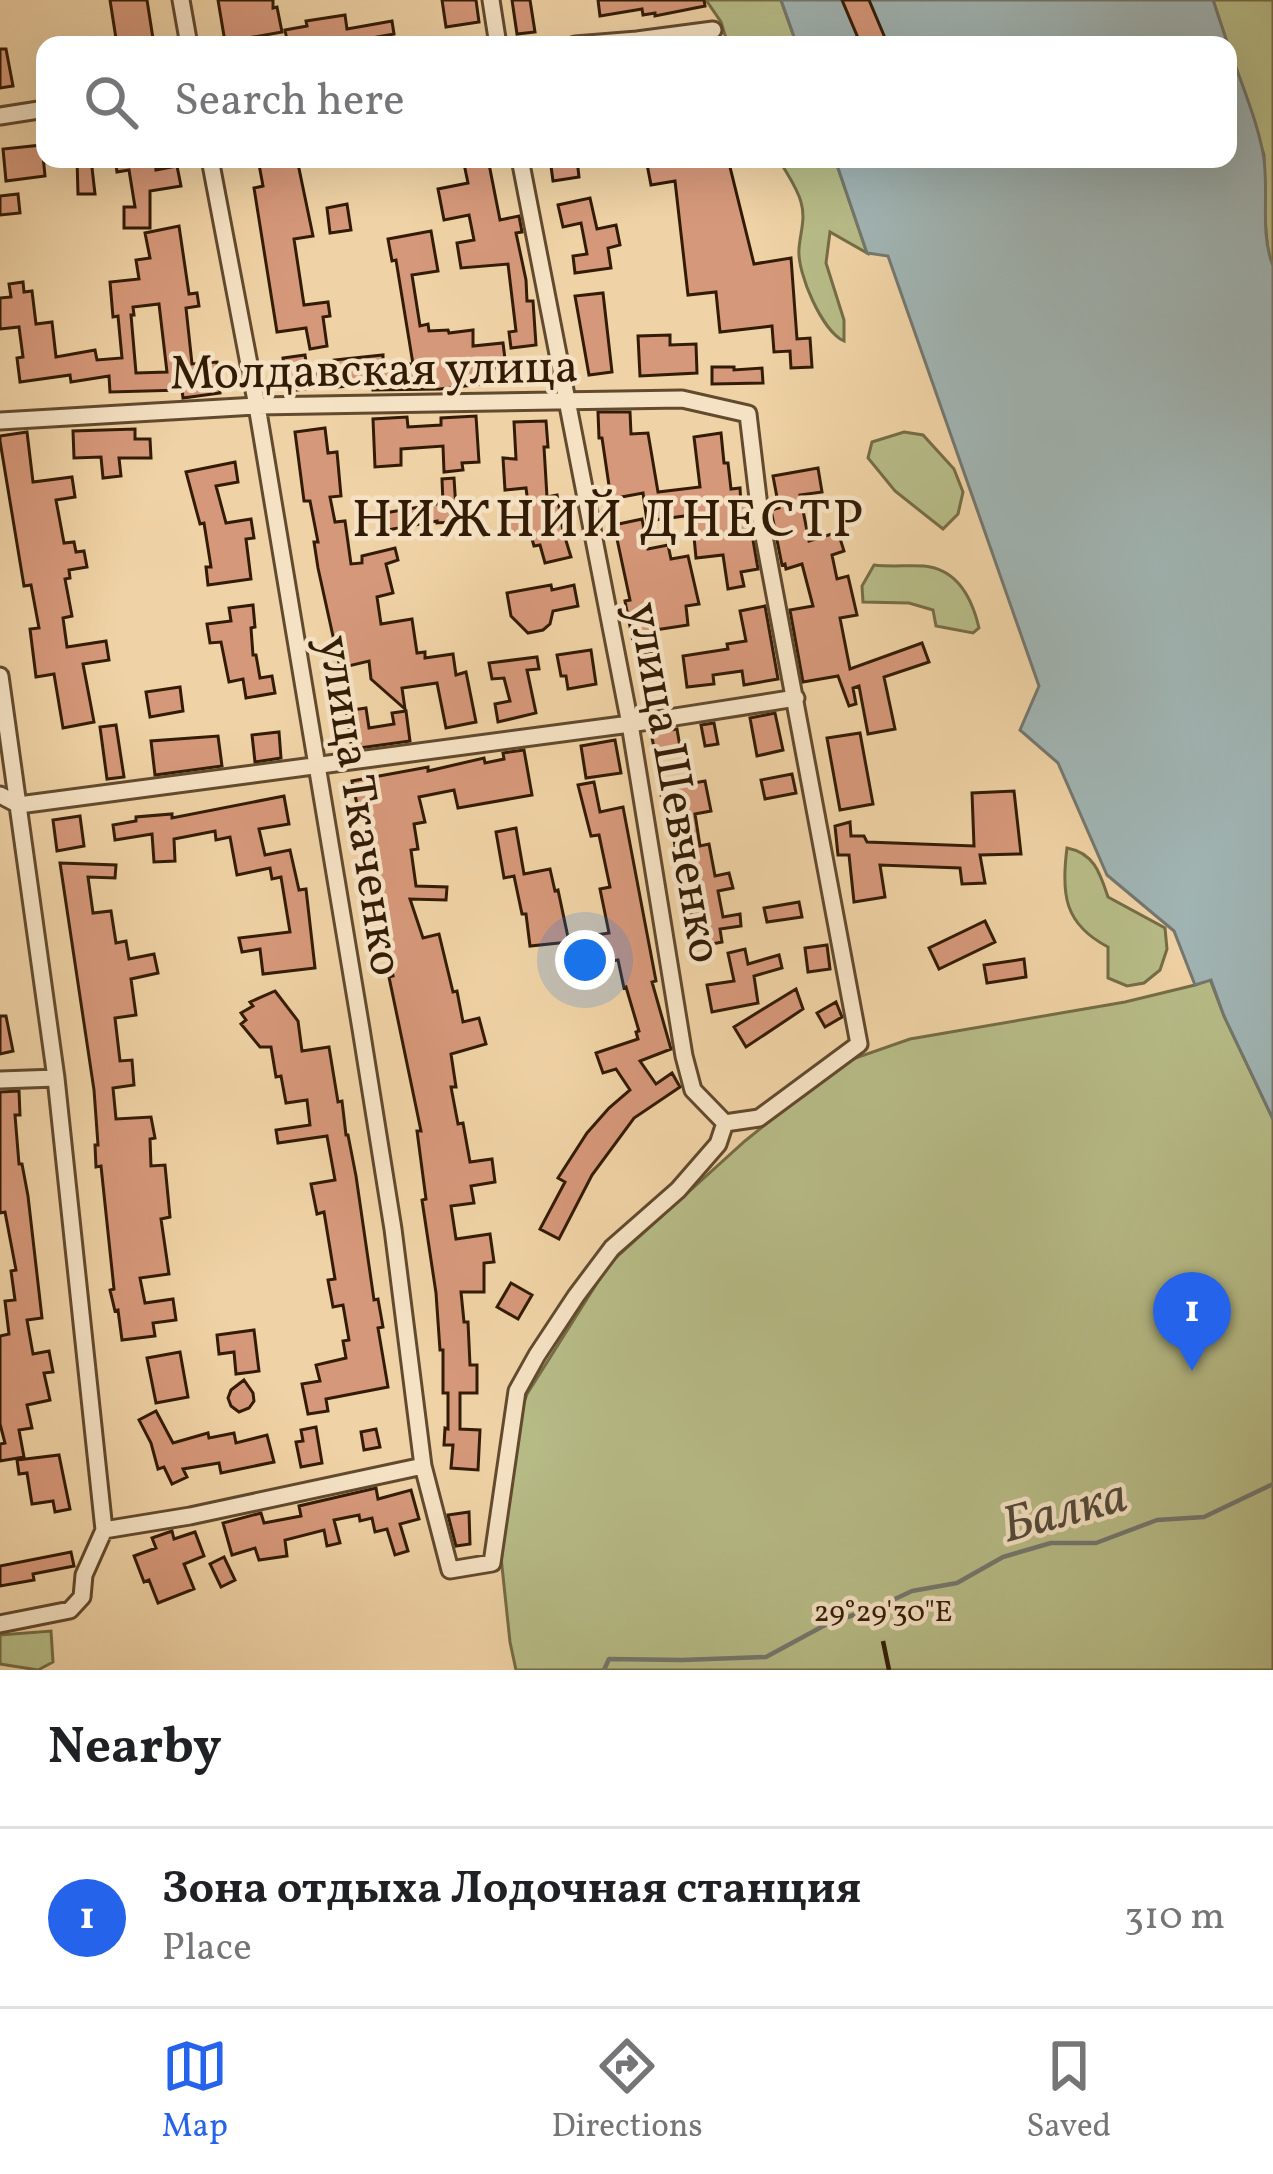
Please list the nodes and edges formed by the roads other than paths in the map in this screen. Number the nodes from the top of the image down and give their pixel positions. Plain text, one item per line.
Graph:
1 (182, 0) edge
2 (491, 0) edge
3 (712, 30) dead end
4 (188, 36) edge
5 (497, 36) edge
6 (667, 36) edge
7 (36, 111) edge
8 (0, 116) edge
9 (212, 168) edge
10 (522, 168) edge
11 (568, 403) junction
12 (256, 406) junction
13 (0, 422) edge
14 (0, 676) edge
15 (796, 698) junction
16 (630, 724) junction
17 (318, 767) junction
18 (0, 794) edge
19 (20, 805) junction
20 (56, 1078) junction
21 (0, 1080) edge
22 (725, 1123) junction
23 (423, 1466) junction
24 (104, 1530) junction
25 (0, 1624) edge

1 - 4 street
2 - 5 street
3 - 6 street
7 - 8 street
9 - 12 street, улица Ткаченко
10 - 11 street, улица Шевченко
11 - 12 street, Молдавская улица
11 - 15 street, Молдавская улица
11 - 16 street, улица Шевченко
12 - 13 street, Молдавская улица
12 - 17 street, улица Ткаченко
14 - 19 street
15 - 16 street
15 - 22 street
16 - 17 street
16 - 22 street, улица Шевченко
17 - 19 street
17 - 23 street, улица Ткаченко
18 - 19 street
19 - 20 street
20 - 21 street
20 - 24 street
22 - 23 street, улица Ткаченко
23 - 24 street
24 - 25 street

